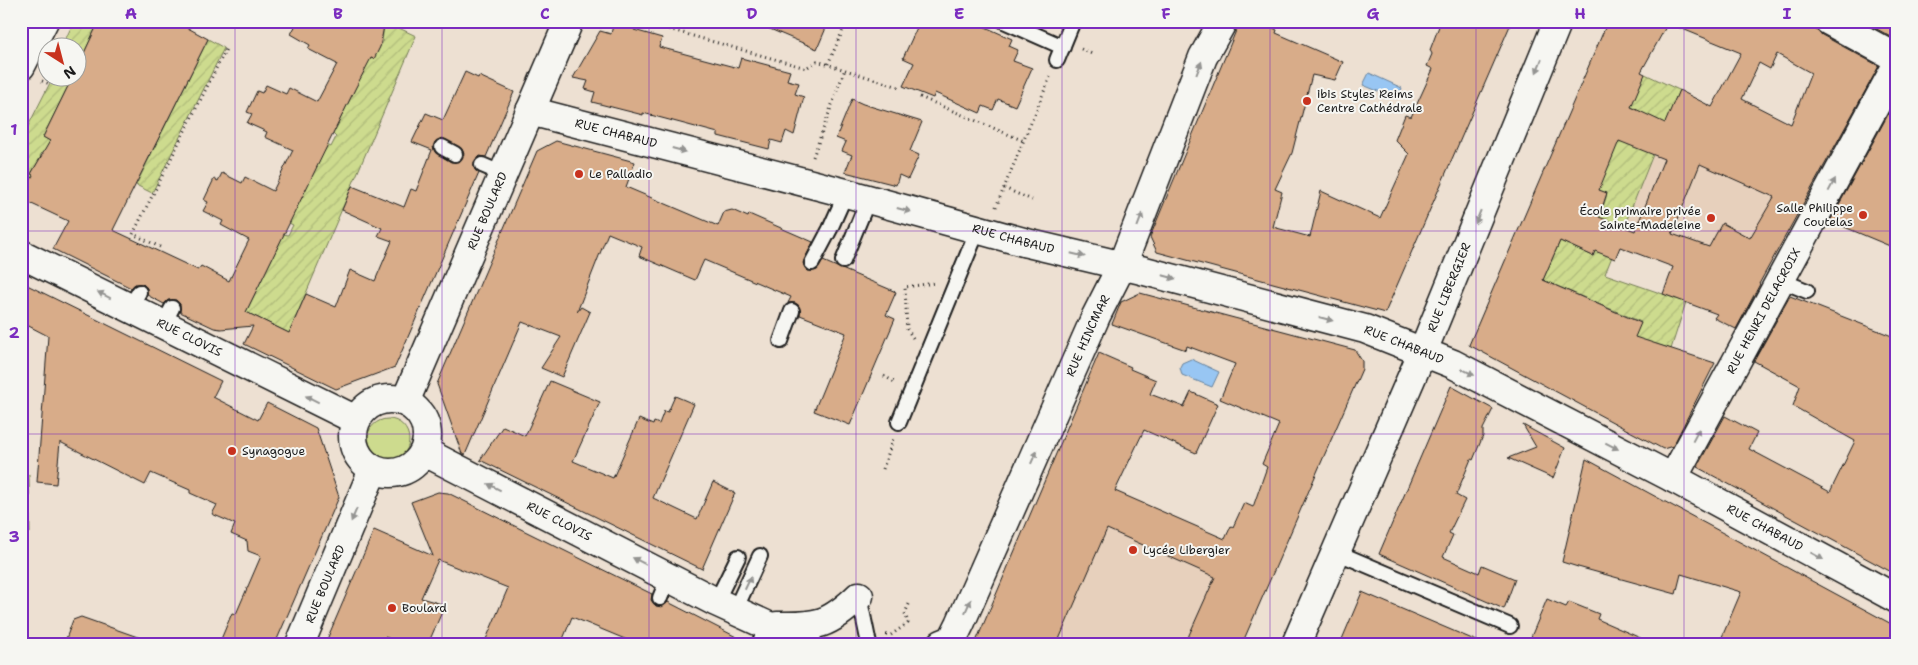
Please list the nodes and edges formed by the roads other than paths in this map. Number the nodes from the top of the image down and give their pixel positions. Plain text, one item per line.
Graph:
1 (44, 21) edge
2 (569, 21) edge
3 (1004, 21) edge
4 (1073, 21) edge
5 (1223, 21) edge
6 (1558, 21) edge
7 (1829, 21) edge
8 (1063, 46) junction
9 (1897, 58) edge
10 (1057, 60) road end
11 (1897, 65) edge
12 (21, 66) edge
13 (530, 111) junction
14 (857, 197) junction
15 (982, 231) junction
16 (21, 254) edge
17 (842, 261) dead end
18 (812, 263) dead end
19 (1122, 265) junction
20 (1780, 280) junction
21 (1807, 291) dead end
22 (792, 311) dead end
23 (781, 342) dead end
24 (1423, 351) junction
25 (405, 402) junction
26 (356, 420) junction
27 (899, 422) road end
28 (424, 452) junction
29 (373, 470) junction
30 (1673, 478) junction
31 (1336, 552) junction
32 (760, 556) dead end
33 (738, 557) dead end
34 (859, 596) joint
35 (1897, 599) edge
36 (726, 606) junction
37 (1510, 626) dead end
38 (763, 635) edge
39 (300, 644) edge
40 (808, 644) edge
41 (869, 644) edge
42 (942, 644) edge
43 (1296, 644) edge

1 - 12 street
2 - 13 street, RUE BOULARD
3 - 8 lane
4 - 8 lane
19 -> 5 street, RUE HINCMAR
6 -> 24 street, RUE LIBERGIER
7 - 9 street
8 - 10 lane
20 -> 11 street, RUE HENRI DELACROIX
13 -> 14 street, RUE CHABAUD
13 - 25 street, RUE BOULARD
14 -> 15 street, RUE CHABAUD
14 - 17 lane
14 - 18 lane
15 -> 19 street, RUE CHABAUD
15 - 27 lane
26 -> 16 street, RUE CLOVIS
19 -> 24 street, RUE CHABAUD
42 -> 19 street, RUE HINCMAR
20 - 21 lane
30 -> 20 street, RUE HENRI DELACROIX
22 - 23 lane
24 -> 30 street, RUE CHABAUD
24 - 31 street, RUE LIBERGIER
25 - 26 street
25 - 28 street
26 - 29 street
28 - 29 street
36 -> 28 street, RUE CLOVIS
29 -> 39 street, RUE BOULARD
30 -> 35 street, RUE CHABAUD
31 - 37 lane
31 - 43 street, RUE LIBERGIER
36 -> 32 lane
33 - 36 lane
34 - 38 street
34 - 41 lane
36 - 38 street, RUE CLOVIS
38 - 40 street, RUE CLOVIS

